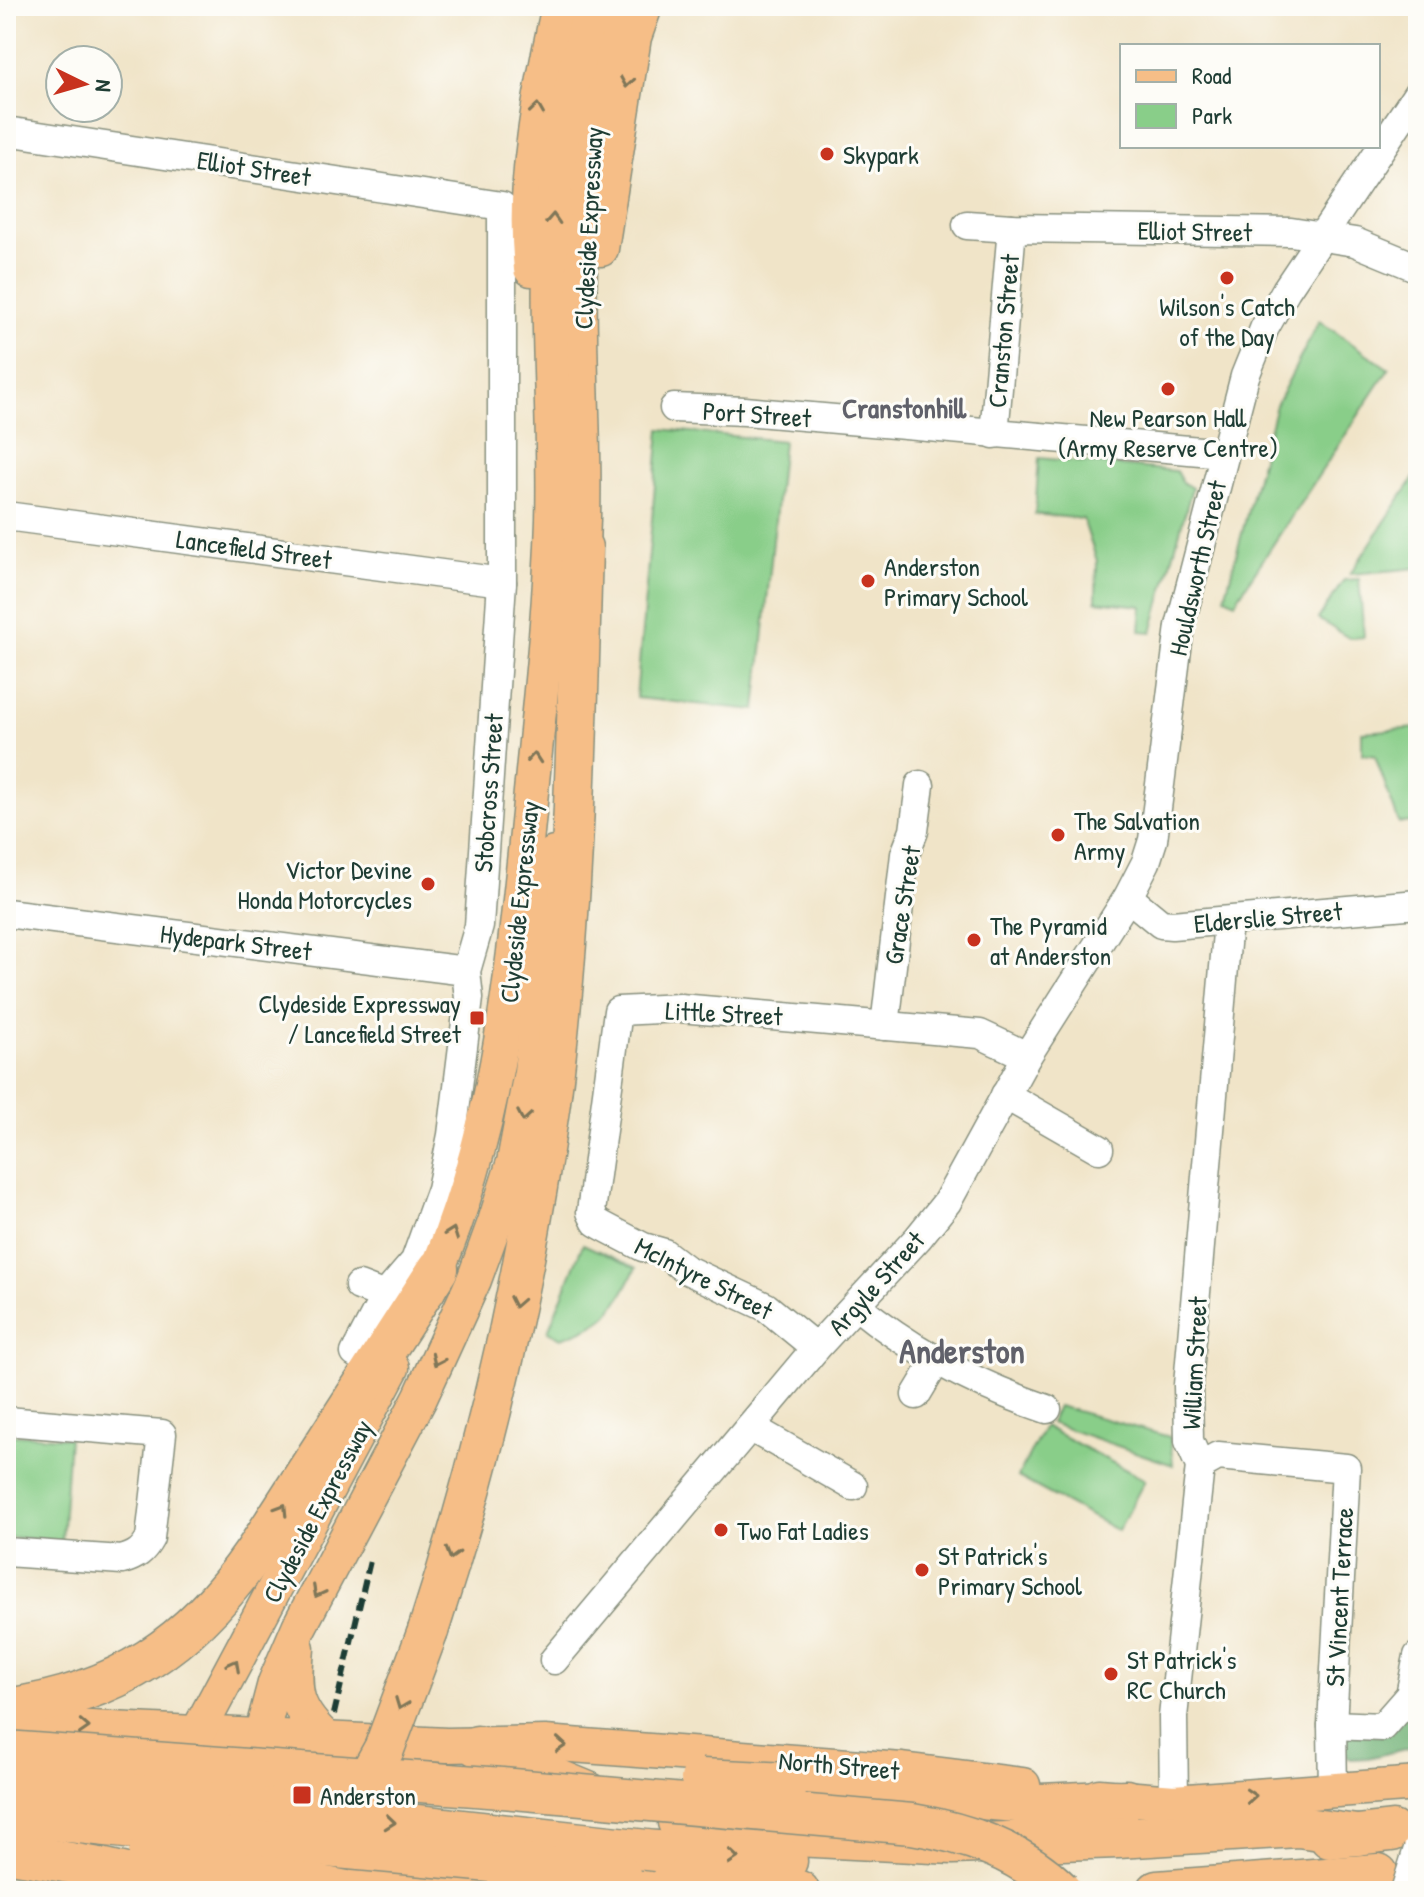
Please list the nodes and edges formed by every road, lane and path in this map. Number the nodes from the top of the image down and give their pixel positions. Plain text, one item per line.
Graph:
1 (559, 6) edge
2 (591, 6) edge
3 (618, 6) edge
4 (645, 6) edge
5 (1418, 93) edge
6 (6, 131) edge
7 (502, 206) joint
8 (967, 225) dead end
9 (1012, 228) junction
10 (1323, 235) junction
11 (1418, 268) edge
12 (674, 408) dead end
13 (994, 434) junction
14 (1223, 453) junction
15 (584, 481) junction
16 (6, 516) edge
17 (553, 521) junction
18 (582, 548) junction
19 (502, 582) junction
20 (920, 785) dead end
21 (1128, 897) junction
22 (1418, 904) edge
23 (6, 913) edge
24 (1228, 921) junction
25 (466, 971) junction
26 (885, 1026) junction
27 (1027, 1056) junction
28 (1005, 1095) junction
29 (1099, 1149) dead end
30 (591, 1212) joint
31 (438, 1269) junction
32 (359, 1286) dead end
33 (385, 1296) junction
34 (857, 1306) junction
35 (816, 1348) junction
36 (355, 1353) dead end
37 (937, 1360) junction
38 (916, 1395) dead end
39 (1047, 1409) dead end
40 (6, 1421) edge
41 (750, 1427) junction
42 (1200, 1466) junction
43 (853, 1486) dead end
44 (6, 1552) edge
45 (299, 1627) junction
46 (1418, 1656) edge
47 (554, 1660) dead end
48 (6, 1709) edge
49 (6, 1724) edge
50 (1332, 1725) junction
51 (197, 1734) junction
52 (246, 1737) junction
53 (329, 1741) junction
54 (477, 1746) junction
55 (6, 1751) edge
56 (6, 1765) edge
57 (353, 1776) junction
58 (6, 1780) edge
59 (1418, 1784) edge
60 (1333, 1790) junction
61 (1126, 1800) junction
62 (1174, 1802) junction
63 (6, 1815) edge
64 (890, 1822) junction
65 (6, 1834) edge
66 (1389, 1838) edge
67 (6, 1851) edge
68 (646, 1863) junction
69 (153, 1878) edge
70 (1392, 1882) edge
71 (221, 1886) edge
72 (346, 1891) edge
73 (535, 1891) edge
74 (799, 1891) edge
75 (1061, 1891) edge
76 (1157, 1891) edge

17 -> 1 main road
17 -> 2 main road, Clydeside Expressway
3 - 15 main road, Clydeside Expressway
4 -> 15 main road
5 - 10 street, Houldsworth Street
6 - 7 street, Elliot Street
7 - 19 street, Stobcross Street
8 - 9 street, Elliot Street
9 - 10 street, Elliot Street
9 - 13 street, Cranston Street
10 - 11 street, Elliot Street
10 - 14 street, Houldsworth Street
12 - 13 street, Port Street
13 - 14 street, Port Street
14 - 21 street, Houldsworth Street
15 - 18 main road, Clydeside Expressway
16 - 19 street, Lancefield Street
31 -> 17 main road, Clydeside Expressway
18 -> 45 main road, Clydeside Expressway
18 -> 71 highway, bridge
19 - 25 street, Stobcross Street
20 - 26 street, Grace Street
21 - 24 street, Elderslie Street
21 - 27 street, Argyle Street
22 - 24 street, Elderslie Street
23 - 25 street, Hydepark Street
24 - 42 street, William Street
25 - 33 street, Stobcross Street
26 - 27 street, Little Street
26 - 30 street, Little Street
27 - 28 street, Argyle Street
28 - 29 street
28 - 34 street, Argyle Street
30 - 35 street, McIntyre Street
48 -> 31 highway
51 -> 31 main road, Clydeside Expressway
32 - 33 street
33 - 36 street, Stobcross Street
34 - 35 street, Argyle Street
34 - 37 street
35 - 41 street, Argyle Street
37 - 38 street
37 - 39 street
40 - 44 street
41 - 43 street
41 - 47 street, Argyle Street
42 - 50 street, St Vincent Terrace
42 - 62 street, William Street
45 - 52 main road, Clydeside Expressway
45 - 53 main road
46 - 50 street, St Vincent Terrace
49 -> 51 main road, North Street
50 - 60 street, St Vincent Terrace
51 - 52 main road, North Street
51 - 69 main road
52 - 53 main road, North Street
52 - 71 main road
53 - 54 main road, North Street
54 -> 61 main road, North Street
54 - 66 highway
55 - 57 highway, bridge
56 - 64 highway, bridge
57 - 61 highway, bridge
57 - 64 highway, bridge
58 -> 68 highway, bridge
59 - 60 main road, North Street
62 -> 60 main road, North Street
61 - 62 main road, North Street
63 - 68 highway, bridge
64 - 75 highway, bridge
65 - 72 highway, bridge
68 -> 66 highway
66 - 70 street, bridge
67 - 69 main road
67 - 71 highway, bridge
68 - 74 highway
69 - 71 main road
70 - 76 highway
71 - 73 highway

